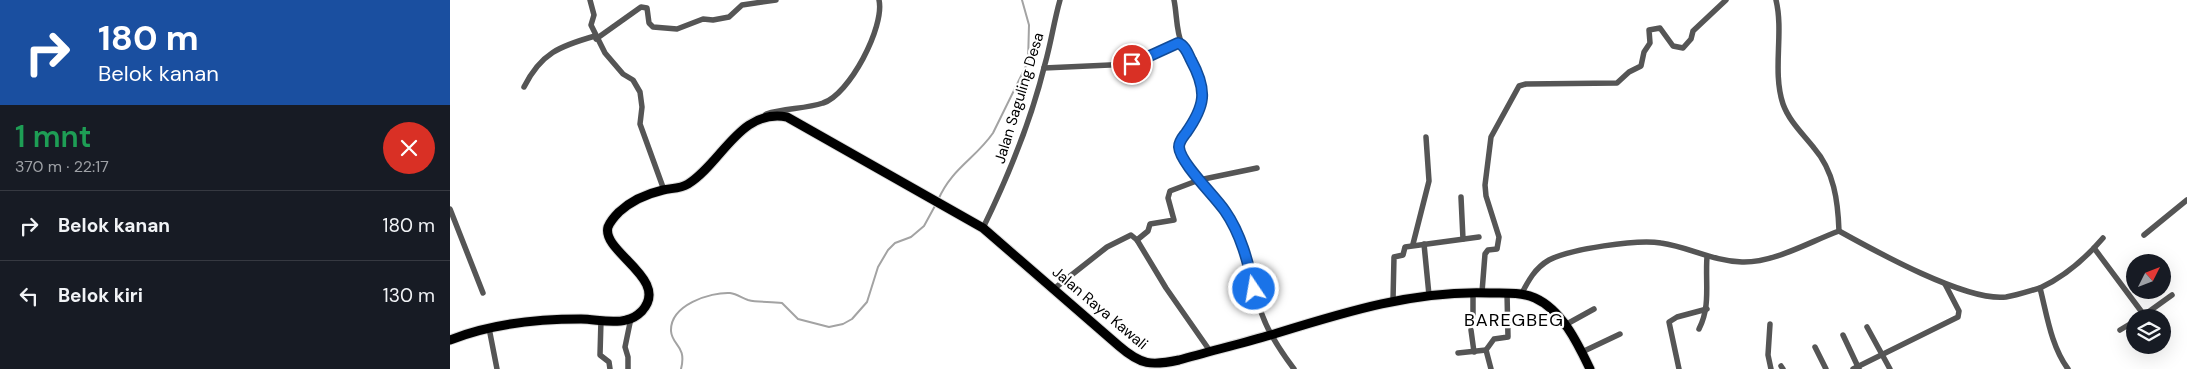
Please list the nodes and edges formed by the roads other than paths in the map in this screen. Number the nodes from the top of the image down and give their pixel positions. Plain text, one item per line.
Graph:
1 (590, 0) edge
2 (776, 0) edge
3 (879, 0) edge
4 (1060, 0) edge
5 (1174, 0) edge
6 (1726, 0) edge
7 (1776, 0) edge
8 (596, 37) junction
9 (1182, 44) junction
10 (1044, 68) junction
11 (524, 87) dead end
12 (756, 120) junction
13 (1426, 137) dead end
14 (1257, 168) dead end
15 (1199, 180) junction
16 (664, 190) junction
17 (1461, 197) dead end
18 (2187, 200) edge
19 (450, 209) edge
20 (983, 228) junction
21 (1839, 231) junction
22 (2144, 235) dead end
23 (1480, 237) dead end
24 (2103, 238) dead end
25 (1463, 239) junction
26 (1138, 240) junction
27 (1413, 244) junction
28 (1424, 244) junction
29 (2094, 248) junction
30 (1707, 257) junction
31 (1945, 283) junction
32 (1054, 288) junction
33 (2040, 288) junction
34 (1478, 292) junction
35 (483, 293) dead end
36 (1507, 293) junction
37 (1430, 295) junction
38 (1521, 295) junction
39 (2172, 295) dead end
40 (1393, 300) junction
41 (1594, 309) dead end
42 (1707, 309) junction
43 (2137, 309) edge
44 (2152, 309) edge
45 (1473, 317) dead end
46 (631, 318) junction
47 (601, 320) junction
48 (1770, 324) dead end
49 (1565, 325) junction
50 (2126, 326) edge
51 (1868, 327) dead end
52 (489, 328) junction
53 (1699, 329) dead end
54 (1471, 330) dead end
55 (2120, 330) dead end
56 (1620, 334) dead end
57 (1271, 335) junction
58 (1843, 335) dead end
59 (450, 340) edge
60 (1815, 347) dead end
61 (1486, 350) junction
62 (1210, 351) junction
63 (1474, 352) junction
64 (1582, 352) junction
65 (1458, 353) dead end
66 (1883, 353) junction
67 (1153, 367) edge
68 (1857, 368) edge
69 (497, 369) edge
70 (610, 369) edge
71 (628, 369) edge
72 (1294, 369) edge
73 (1491, 369) edge
74 (1590, 369) edge
75 (1679, 369) edge
76 (1771, 369) edge
77 (1826, 369) edge
78 (1890, 369) edge
79 (2068, 369) edge

1 - 8 street
2 - 8 street
3 - 12 street
4 - 10 street, Jalan Saguling Desa
5 - 9 street
6 - 34 street
7 - 21 street
8 - 11 street
8 - 16 street
9 - 10 street
9 - 15 street
10 - 20 street, Jalan Saguling Desa
12 - 16 highway
12 - 20 highway, Jalan Raya Kawali
13 - 27 street
14 - 15 street
15 - 26 street
15 - 57 street
16 - 46 highway
17 - 25 street
18 - 22 street
19 - 35 street
20 - 32 highway, Jalan Raya Kawali
21 - 30 street
21 - 31 street
23 - 25 street
24 - 29 street
25 - 28 street
26 - 32 street
26 - 62 street
27 - 28 street
27 - 40 street
28 - 37 street
29 - 33 street
29 - 43 street
30 - 38 street
30 - 42 street
31 - 33 street
31 - 66 street
32 - 67 highway, Jalan Raya Kawali
33 - 79 street
34 - 36 highway, Jalan Raya Kawali
34 - 37 highway, Jalan Raya Kawali
34 - 45 street
36 - 38 highway, Jalan Raya Kawali
36 - 61 street
37 - 40 highway, Jalan Raya Kawali
38 - 49 highway, Jalan Raya Kawali
39 - 44 street
40 - 57 highway, Jalan Raya Kawali
41 - 49 street
42 - 53 street
42 - 75 street
46 - 47 highway
46 - 71 street
47 - 52 highway
47 - 70 street
48 - 76 street
49 - 64 highway, Jalan Raya Kawali
50 - 55 street
51 - 66 street
52 - 59 highway
52 - 69 street
54 - 63 street
56 - 64 street
57 - 62 highway, Jalan Raya Kawali
57 - 72 street
58 - 68 street
60 - 77 street
61 - 63 street
61 - 73 street
62 - 67 highway, Jalan Raya Kawali
63 - 65 street
64 - 74 highway, Jalan Raya Kawali
66 - 68 street
66 - 78 street

